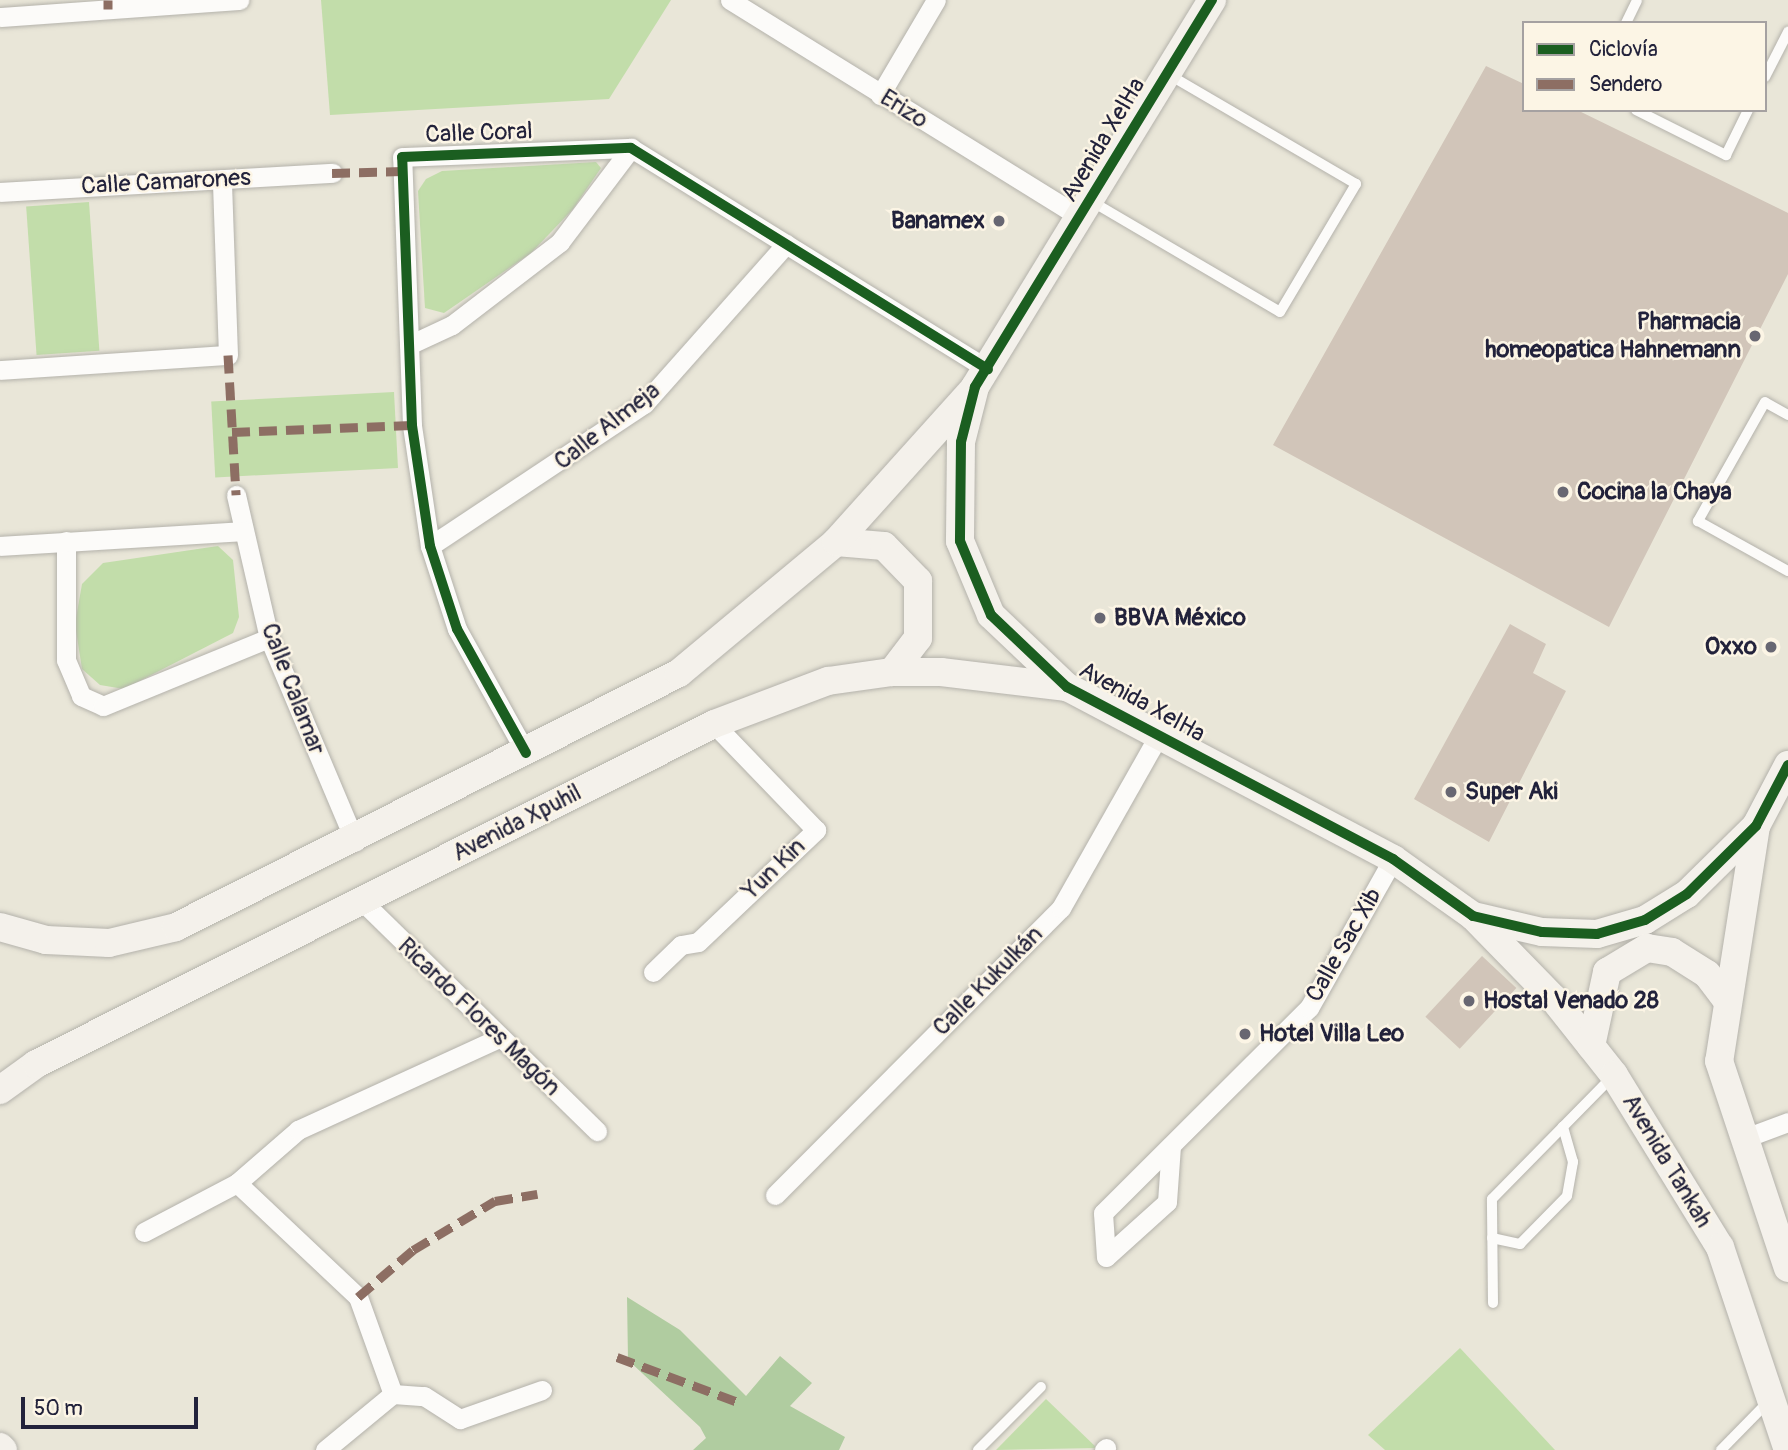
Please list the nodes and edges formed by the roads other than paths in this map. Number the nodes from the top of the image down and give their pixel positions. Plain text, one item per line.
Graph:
1 (239, 0) edge
2 (730, 0) edge
3 (936, 0) edge
4 (1212, 0) edge
5 (1637, 0) edge
6 (0, 17) edge
7 (1627, 21) edge
8 (1788, 33) edge
9 (1168, 73) junction
10 (1767, 73) edge
11 (880, 94) junction
12 (1640, 112) edge
13 (1747, 112) edge
14 (631, 148) junction
15 (332, 173) dead end
16 (222, 179) junction
17 (0, 192) edge
18 (1086, 210) junction
19 (786, 244) junction
20 (409, 345) junction
21 (0, 370) edge
22 (981, 378) junction
23 (1788, 415) edge
24 (236, 495) dead end
25 (244, 531) junction
26 (66, 541) junction
27 (836, 542) junction
28 (0, 546) edge
29 (430, 547) junction
30 (1788, 571) edge
31 (269, 638) junction
32 (892, 673) junction
33 (1067, 687) junction
34 (713, 724) junction
35 (1159, 736) junction
36 (526, 753) junction
37 (1788, 765) edge
38 (1756, 826) junction
39 (355, 842) junction
40 (1393, 859) junction
41 (362, 901) junction
42 (1473, 916) junction
43 (0, 927) edge
44 (653, 972) dead end
45 (1727, 1001) junction
46 (497, 1039) junction
47 (1591, 1046) junction
48 (1614, 1075) junction
49 (0, 1090) edge
50 (1788, 1122) edge
51 (1563, 1126) junction
52 (597, 1131) dead end
53 (1745, 1138) junction
54 (1171, 1146) junction
55 (237, 1183) junction
56 (775, 1195) dead end
57 (144, 1232) dead end
58 (1492, 1238) junction
59 (1788, 1268) edge
60 (1493, 1303) dead end
61 (1041, 1387) dead end
62 (542, 1390) dead end
63 (393, 1394) junction
64 (1771, 1399) junction
65 (325, 1450) edge
66 (978, 1450) edge
67 (1721, 1450) edge
68 (1788, 1450) edge

1 - 6 street
2 - 11 street, Erizo
3 - 11 street
4 - 9 street, Avenida XelHa
5 - 7 lane
8 - 10 lane
9 - 18 street, Avenida XelHa
9 - 18 lane
11 - 18 street, Erizo
12 - 13 lane
14 - 19 street
14 - 20 street
14 - 20 street, Calle Coral
15 - 16 street, Calle Camarones
16 - 17 street, Calle Camarones
16 - 21 street
18 - 22 street, Avenida XelHa
19 - 22 street
19 - 29 street, Calle Almeja
20 - 29 street, Calle Coral
22 - 27 street
22 - 33 street, Avenida XelHa
23 - 30 lane
24 - 25 street, Calle Calamar
25 - 26 street
25 - 31 street, Calle Calamar
26 - 28 street
26 - 31 street
27 - 32 street
27 - 36 street
29 - 36 street, Calle Coral
31 - 39 street, Calle Calamar
32 - 33 street, Avenida Xpuhil
32 - 34 street, Avenida Xpuhil
33 - 35 street, Avenida XelHa
34 - 41 street, Avenida Xpuhil
34 - 44 street, Yun Kin
35 - 40 street, Avenida XelHa
35 - 56 street, Calle Kukulkán
36 - 39 street
37 - 38 street, Avenida XelHa
38 - 42 street, Avenida XelHa
38 - 45 street
39 - 43 street
40 - 42 street, Avenida XelHa
40 - 54 street, Calle Sac Xib
41 - 46 street, Ricardo Flores Magón
41 - 49 street, Avenida Xpuhil
42 - 47 street, Avenida Tankah
45 - 47 street
45 - 53 street
46 - 52 street, Ricardo Flores Magón
46 - 55 street
47 - 48 street, Avenida Tankah
48 - 51 lane
48 - 64 street, Avenida Tankah
50 - 53 street
51 - 58 lane
51 - 58 lane
53 - 59 street
54 - 54 street, Calle Sac Xib
55 - 57 street
55 - 63 street
58 - 60 lane
61 - 66 lane
62 - 63 street
63 - 65 street
64 - 67 lane
64 - 68 street, Avenida Tankah

